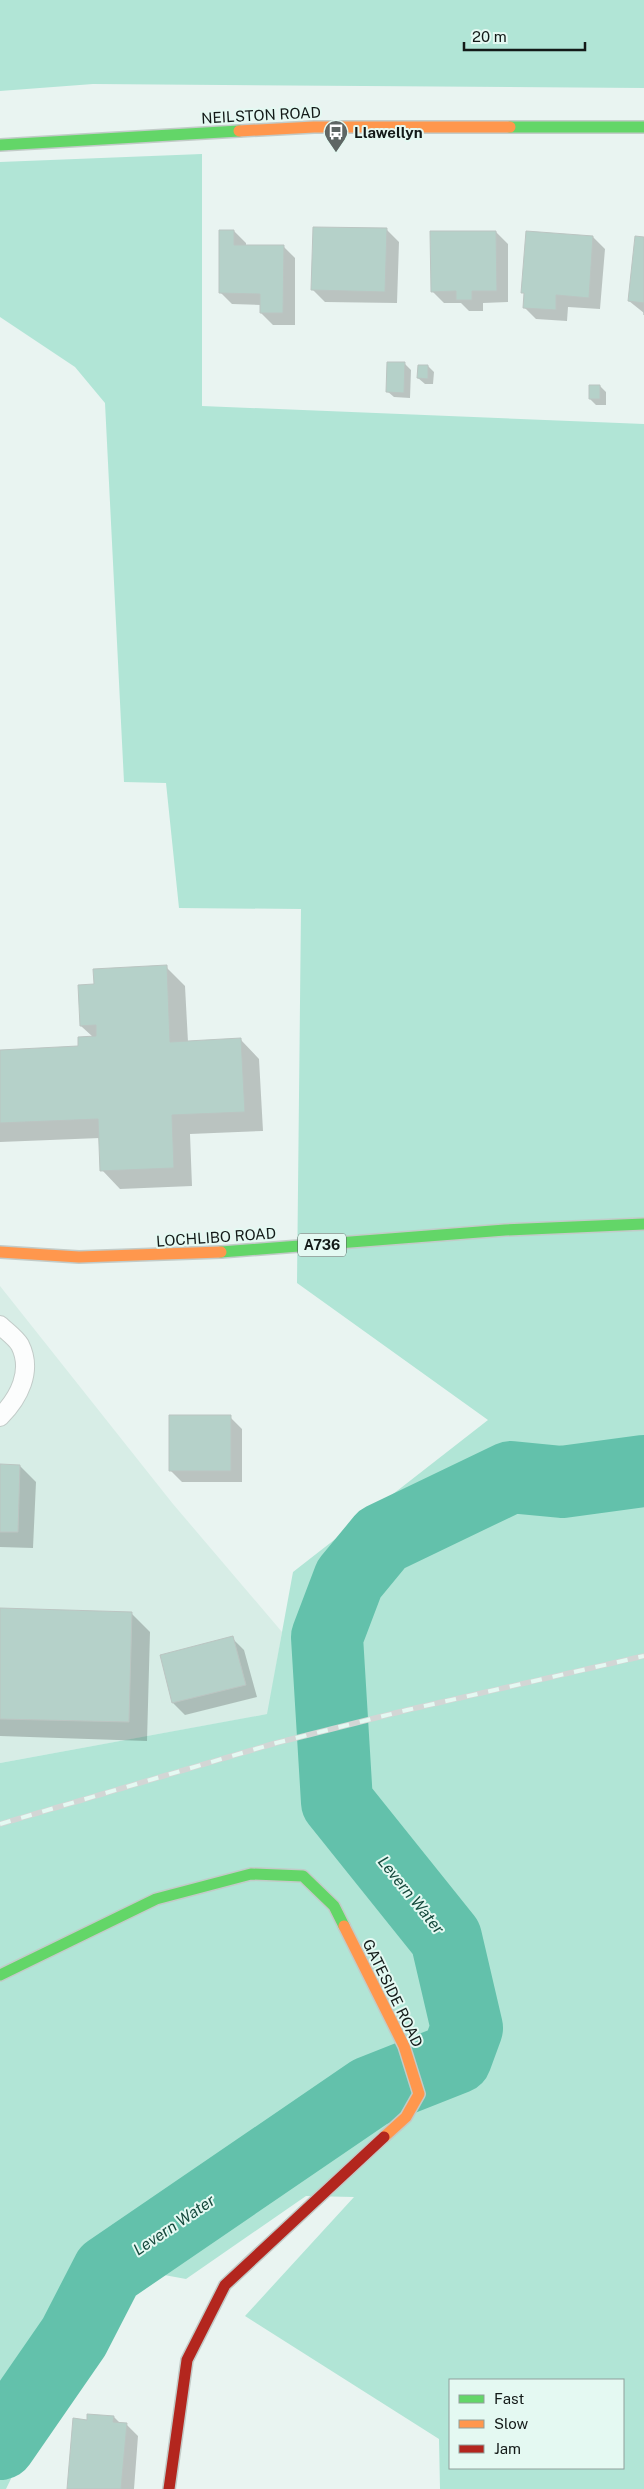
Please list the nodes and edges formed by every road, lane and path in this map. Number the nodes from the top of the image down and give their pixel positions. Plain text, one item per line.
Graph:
1 (644, 127) edge
2 (0, 145) edge
3 (644, 1224) edge
4 (0, 1252) edge
5 (0, 1325) edge
6 (0, 1417) edge
7 (0, 1975) edge
8 (169, 2489) edge

1 - 2 street, NEILSTON ROAD
3 - 4 street, LOCHLIBO ROAD / A736
5 - 6 lane
7 - 8 street, GATESIDE ROAD

